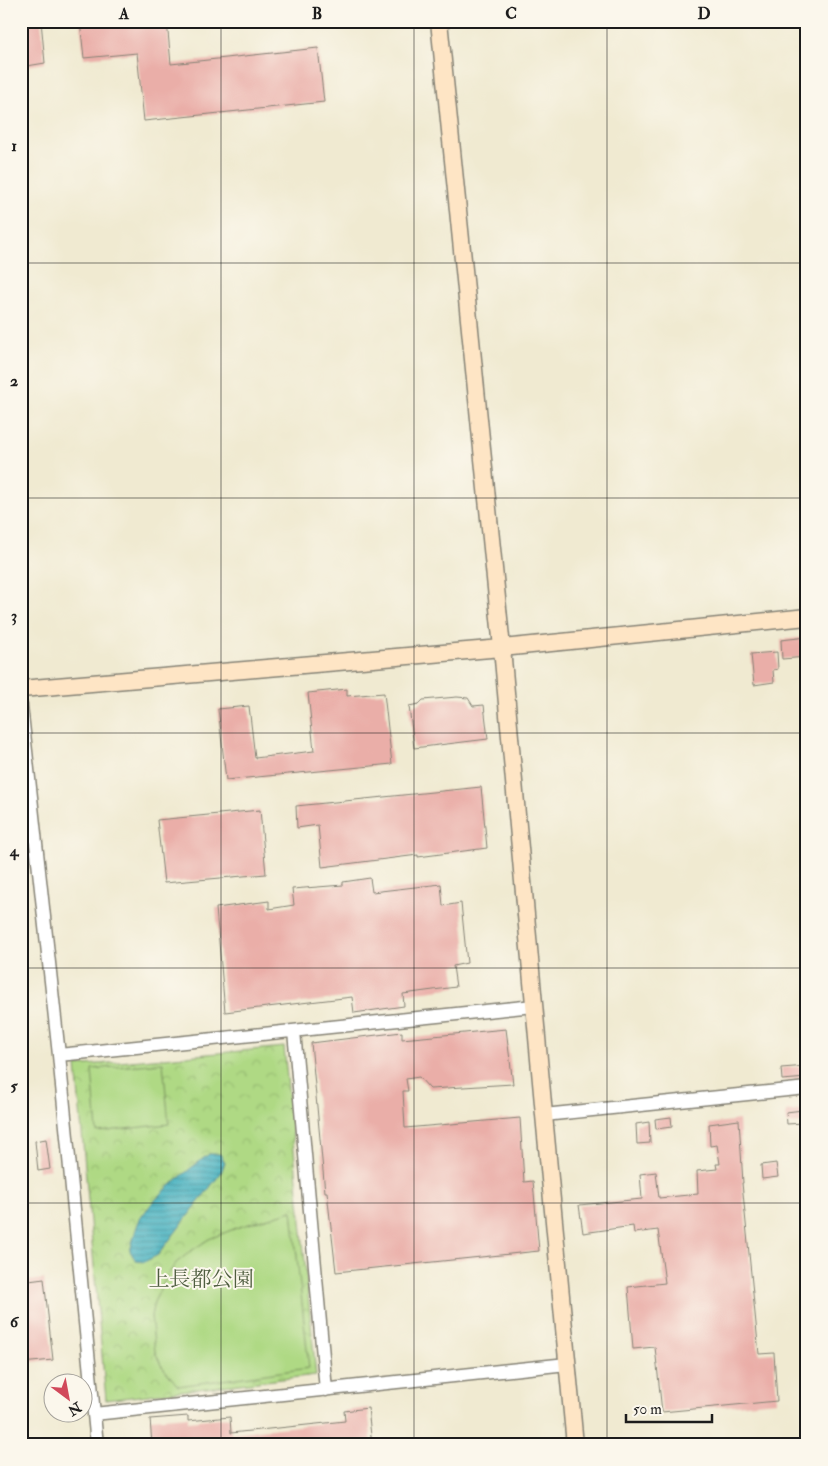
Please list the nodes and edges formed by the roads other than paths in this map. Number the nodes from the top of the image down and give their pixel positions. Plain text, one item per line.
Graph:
1 (439, 21) edge
2 (807, 617) edge
3 (502, 648) junction
4 (21, 689) edge
5 (21, 705) edge
6 (534, 1006) junction
7 (294, 1031) junction
8 (59, 1055) junction
9 (807, 1088) edge
10 (544, 1114) junction
11 (567, 1364) junction
12 (326, 1390) junction
13 (94, 1414) junction
14 (97, 1445) edge
15 (575, 1445) edge

1 - 3 street
2 - 3 street
3 - 4 street
3 - 6 street
5 - 8 street
6 - 7 street
6 - 10 street
7 - 8 street
7 - 12 street
8 - 13 street
9 - 10 street
10 - 11 street
11 - 12 street
11 - 15 street
12 - 13 street
13 - 14 street

